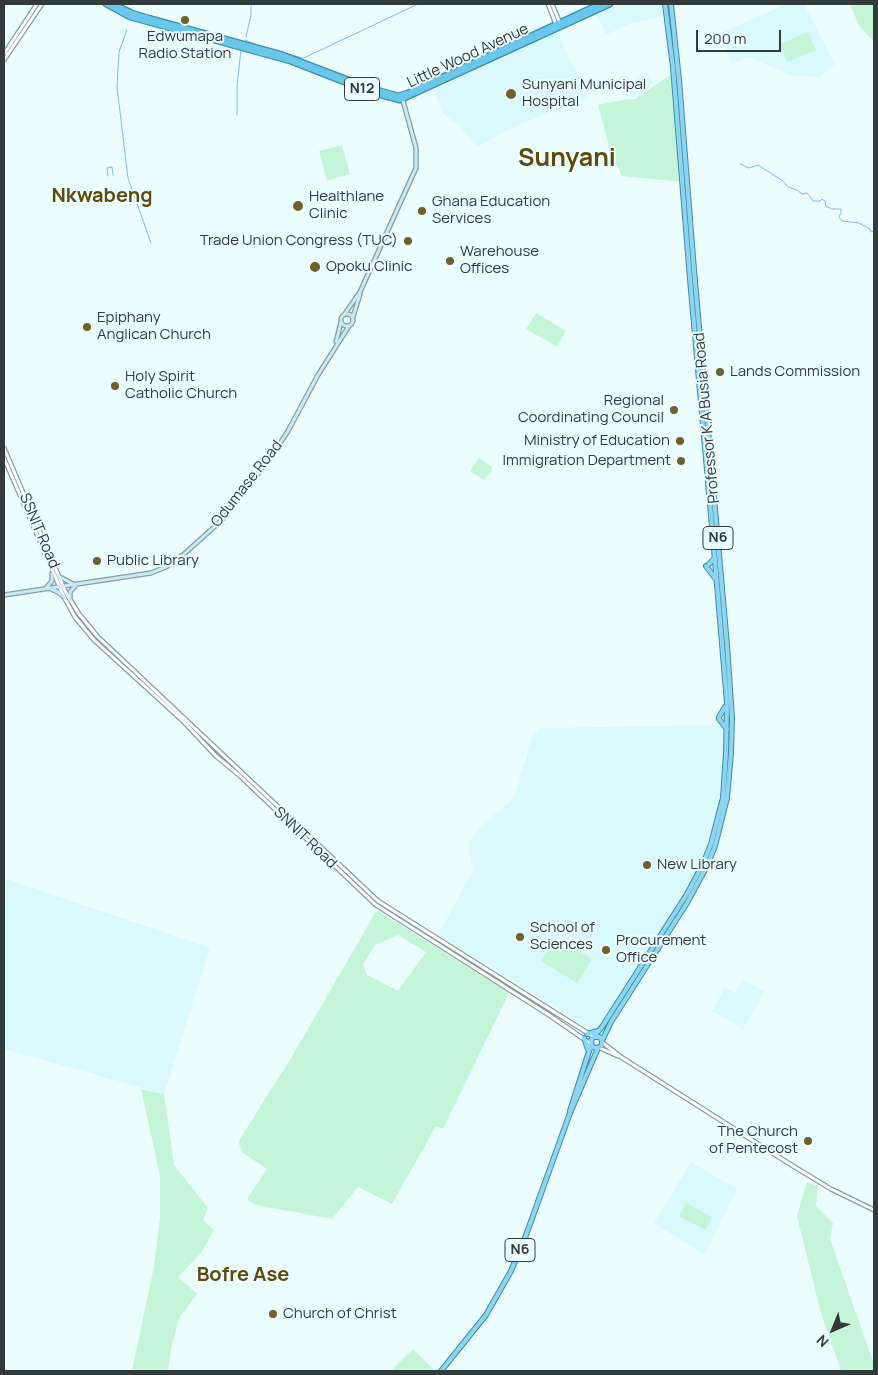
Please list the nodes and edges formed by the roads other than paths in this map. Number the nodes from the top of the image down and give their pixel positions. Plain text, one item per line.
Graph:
1 (37, 4) edge
2 (42, 4) edge
3 (106, 4) edge
4 (113, 4) edge
5 (548, 4) edge
6 (552, 4) edge
7 (600, 4) edge
8 (610, 4) edge
9 (665, 4) edge
10 (671, 4) edge
11 (559, 25) junction
12 (4, 54) edge
13 (4, 60) edge
14 (402, 97) junction
15 (360, 292) junction
16 (344, 315) junction
17 (353, 318) junction
18 (342, 321) junction
19 (349, 326) junction
20 (334, 348) junction
21 (4, 448) edge
22 (4, 458) edge
23 (712, 502) junction
24 (715, 558) junction
25 (52, 574) junction
26 (58, 576) junction
27 (717, 580) junction
28 (77, 584) junction
29 (61, 587) junction
30 (45, 588) junction
31 (4, 596) edge
32 (64, 598) junction
33 (70, 600) junction
34 (145, 683) junction
35 (150, 688) junction
36 (727, 702) junction
37 (728, 732) junction
38 (242, 774) junction
39 (726, 785) junction
40 (638, 975) junction
41 (600, 1030) junction
42 (585, 1036) junction
43 (594, 1037) junction
44 (603, 1042) junction
45 (591, 1044) junction
46 (599, 1048) junction
47 (589, 1052) junction
48 (621, 1057) junction
49 (570, 1113) junction
50 (874, 1210) edge
51 (441, 1371) edge

1 - 12 street
2 - 13 street
3 - 14 highway, Little Wood Avenue / N12
4 - 14 highway, Little Wood Avenue / N12
5 - 11 street
6 - 11 street
7 - 11 highway, Little Wood Avenue / N12
8 - 11 highway, Little Wood Avenue / N12
9 - 23 main road, Professor K.A Busia Road / N6
10 - 23 main road, Professor K.A Busia Road / N6
11 - 14 highway, Little Wood Avenue / N12
14 - 15 main road
15 - 16 main road
15 - 17 main road
16 - 17 main road
16 - 18 main road
17 - 19 main road
18 - 19 main road
18 - 20 main road, Odumase Road
19 - 20 main road, Odumase Road
20 - 28 main road, Odumase Road
21 - 26 street, SSNIT Road
22 - 25 street, SSNIT Road
23 - 24 main road, Professor K.A Busia Road / N6
23 - 39 main road, Professor K.A Busia Road / N6
24 - 27 main road, Professor K.A Busia Road / N6
24 - 27 main road
25 - 29 street, SSNIT Road
25 - 30 main road
26 - 28 main road
26 - 29 street, SSNIT Road
27 - 36 main road, Professor K.A Busia Road / N6
28 - 29 main road, Odumase Road
28 - 33 main road
29 - 30 main road, Odumase Road
29 - 32 street, SNNIT Road
29 - 33 street, SNNIT Road
30 - 31 main road, Odumase Road
30 - 32 main road
32 - 34 street, SNNIT Road
33 - 34 street, SNNIT Road
34 - 35 street, SNNIT Road
35 - 38 street, SNNIT Road
35 - 38 street, SNNIT Road
36 - 37 main road, Professor K.A Busia Road / N6
36 - 37 main road
37 - 39 main road, Professor K.A Busia Road / N6
38 - 42 street, SNNIT Road
39 - 40 main road, Professor K.A Busia Road / N6
40 - 41 main road, Professor K.A Busia Road / N6
40 - 44 main road, Professor K.A Busia Road / N6
41 - 42 main road
41 - 43 main road, Professor K.A Busia Road / N6
42 - 43 street, SNNIT Road
42 - 45 street, SNNIT Road
42 - 47 main road
43 - 44 main road
43 - 45 main road, N6
44 - 46 main road, N6
44 - 48 street
45 - 46 main road
45 - 47 main road, N6
46 - 48 street
46 - 49 main road, N6
47 - 49 main road, N6
48 - 50 street
49 - 51 main road, N6

